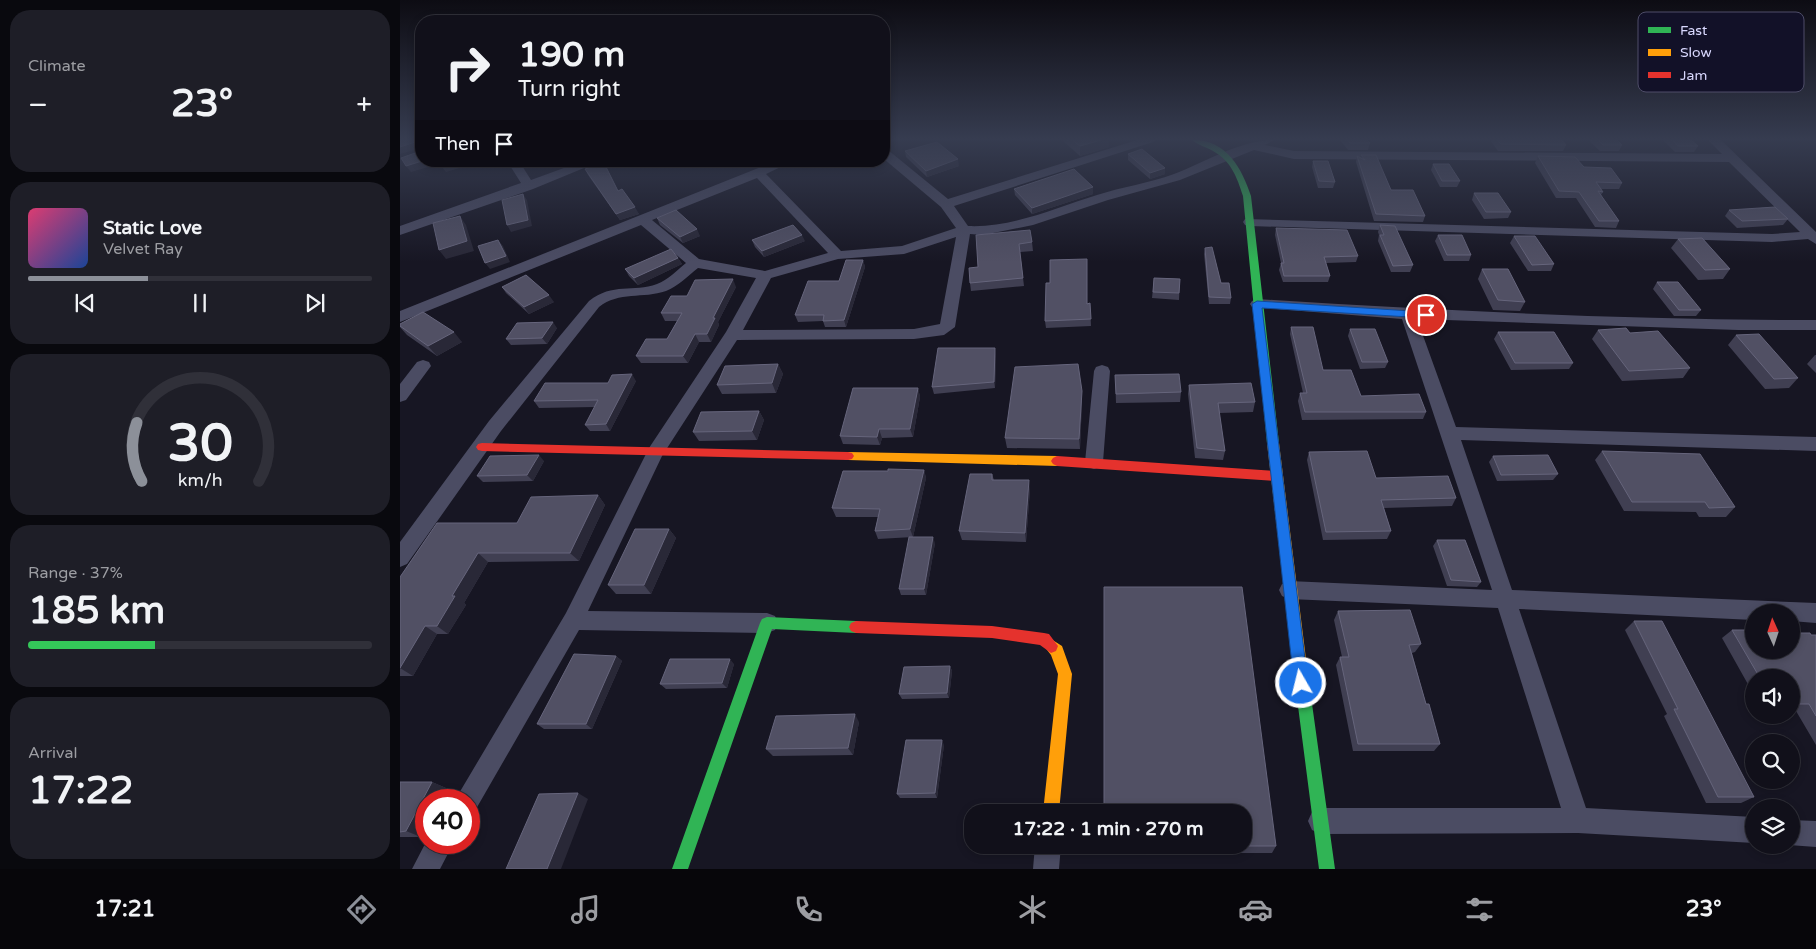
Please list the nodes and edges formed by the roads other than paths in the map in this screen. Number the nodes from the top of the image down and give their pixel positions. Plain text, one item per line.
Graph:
1 (526, 181) edge
2 (543, 181) edge
3 (738, 181) edge
4 (766, 181) edge
5 (917, 181) edge
6 (1020, 181) edge
7 (1163, 181) edge
8 (1242, 181) edge
9 (1755, 181) edge
10 (529, 186) junction
11 (946, 204) junction
12 (643, 220) junction
13 (1250, 222) junction
14 (964, 230) junction
15 (400, 231) edge
16 (1813, 238) edge
17 (837, 255) junction
18 (695, 264) junction
19 (765, 275) junction
20 (1257, 304) junction
21 (1408, 314) junction
22 (400, 317) edge
23 (1816, 325) edge
24 (732, 335) junction
25 (423, 366) dead end
26 (1102, 371) dead end
27 (400, 396) edge
28 (1450, 433) junction
29 (1816, 444) edge
30 (482, 447) junction
31 (655, 453) junction
32 (1094, 462) junction
33 (1278, 476) junction
34 (400, 558) edge
35 (1289, 590) junction
36 (1505, 600) junction
37 (1816, 614) edge
38 (573, 620) junction
39 (767, 623) junction
40 (473, 789) edge
41 (1053, 804) edge
42 (1578, 820) junction
43 (1321, 821) junction
44 (1745, 829) edge
45 (1800, 833) edge
46 (1816, 834) edge
47 (434, 854) edge
48 (1047, 854) edge
49 (425, 869) edge
50 (680, 869) edge
51 (1046, 869) edge
52 (1327, 869) edge

1 - 10 street
2 - 10 street
3 - 12 street
4 - 17 street
5 - 11 street
6 - 11 street
7 - 14 street
8 - 13 street
9 - 16 street
10 - 15 street
11 - 14 street
12 - 18 street
12 - 22 street
13 - 16 street
13 - 20 street
14 - 17 street
14 - 24 street
17 - 19 street
18 - 19 street
18 - 30 street
19 - 24 street
20 - 21 street
20 - 33 street
21 - 23 street
21 - 28 street
24 - 31 street
25 - 27 street
26 - 32 street
28 - 29 street
28 - 36 street
30 - 31 street
30 - 34 street
31 - 32 street
31 - 38 street
32 - 33 street
33 - 35 street
35 - 36 street
35 - 43 street
36 - 37 street
36 - 42 street
38 - 39 street
38 - 40 street
39 - 41 street
39 - 50 street
42 - 43 street
42 - 44 street
43 - 52 street
45 - 46 street
47 - 49 street
48 - 51 street

